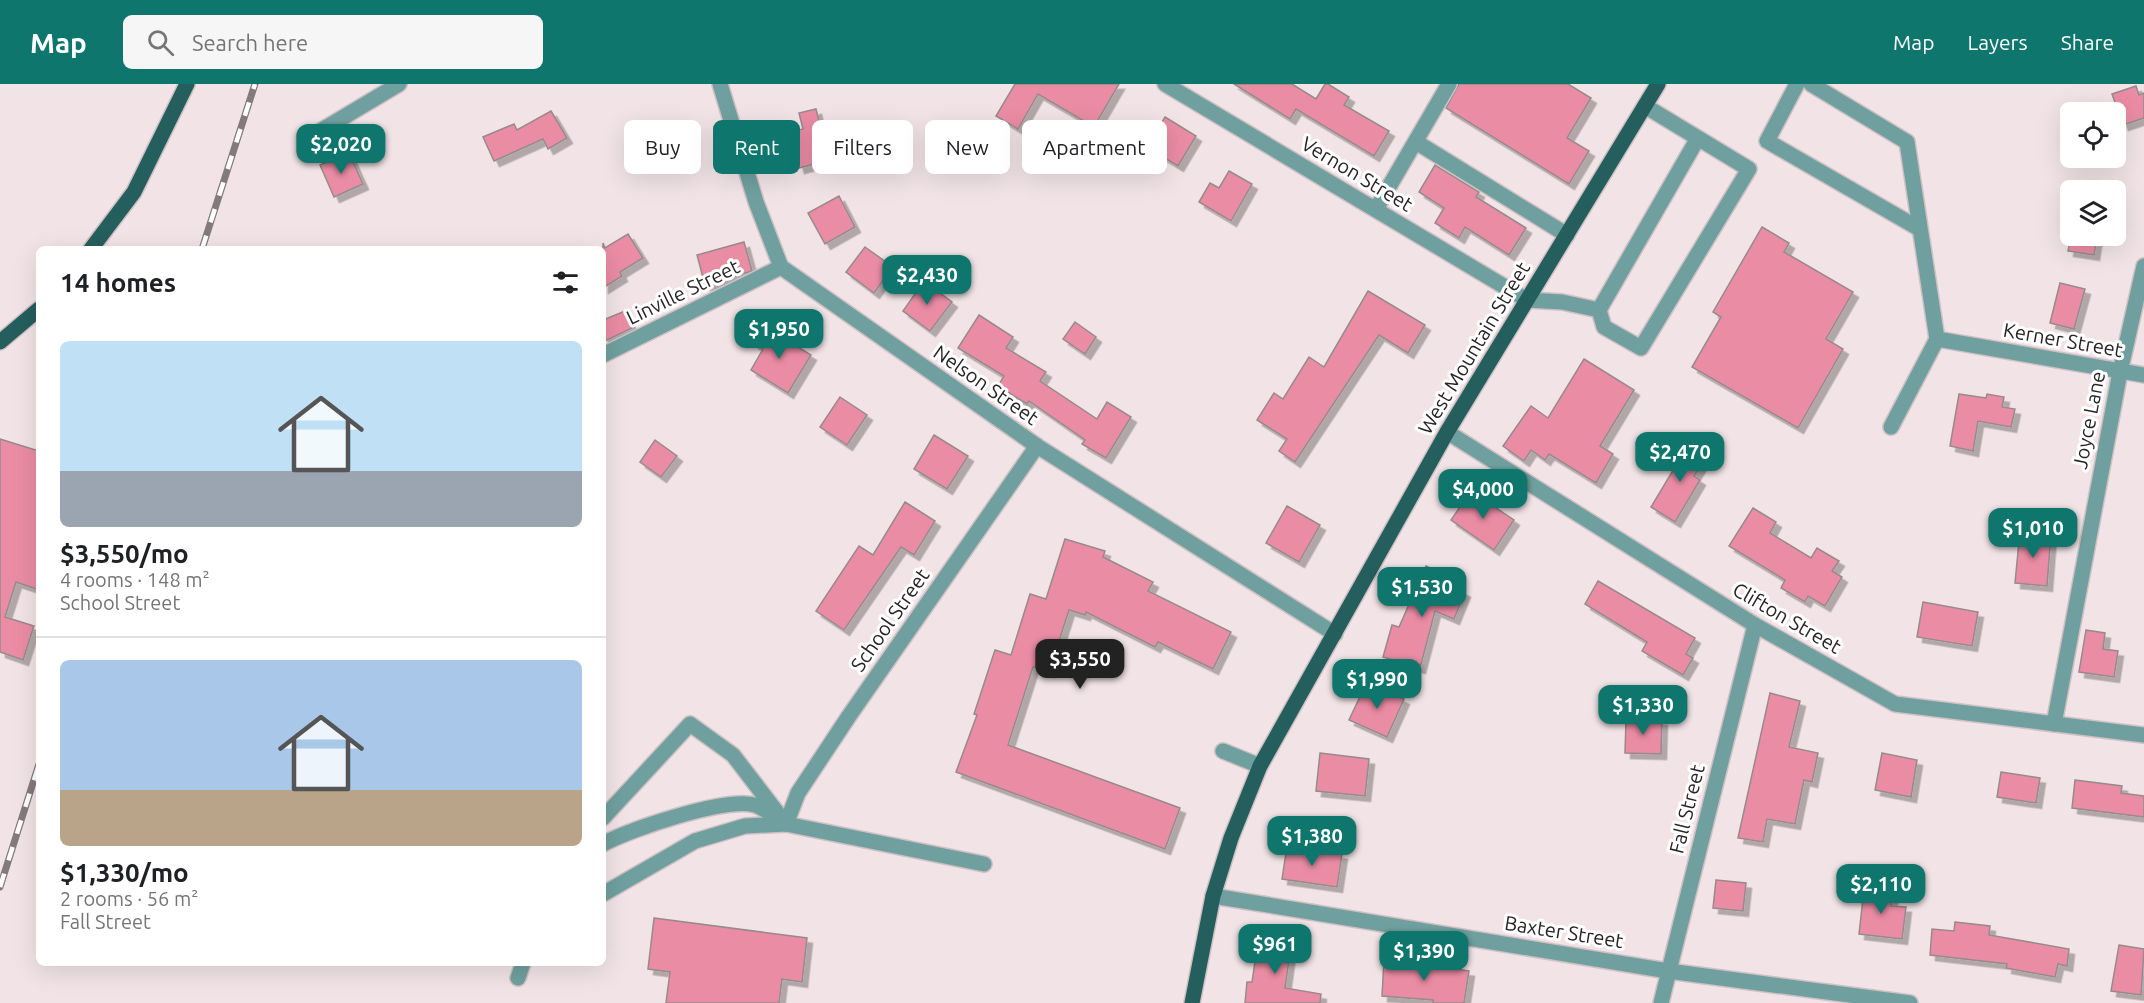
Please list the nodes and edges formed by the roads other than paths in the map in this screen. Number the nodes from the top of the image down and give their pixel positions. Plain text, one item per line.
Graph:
1 (187, 84) edge
2 (399, 84) edge
3 (720, 84) edge
4 (1165, 84) edge
5 (1449, 84) edge
6 (1658, 84) edge
7 (1797, 84) edge
8 (1811, 84) edge
9 (1645, 106) junction
10 (317, 133) dead end
11 (1698, 138) junction
12 (1416, 142) junction
13 (1376, 209) junction
14 (1918, 228) junction
15 (1566, 235) junction
16 (93, 246) edge
17 (2144, 266) edge
18 (781, 267) junction
19 (1527, 300) junction
20 (1599, 310) junction
21 (36, 312) edge
22 (1937, 339) junction
23 (0, 342) edge
24 (606, 354) edge
25 (2120, 372) junction
26 (2144, 375) edge
27 (1891, 427) dead end
28 (1447, 432) junction
29 (1037, 446) junction
30 (1755, 625) junction
31 (1335, 634) junction
32 (2054, 724) junction
33 (2144, 735) edge
34 (1223, 751) dead end
35 (1260, 766) junction
36 (606, 815) edge
37 (786, 824) junction
38 (606, 843) edge
39 (984, 864) dead end
40 (606, 892) edge
41 (1213, 896) junction
42 (1668, 971) junction
43 (1192, 1003) edge
44 (1661, 1003) edge
45 (1910, 1003) edge

1 - 16 main road
2 - 10 street
3 - 18 street
4 - 13 street, Vernon Street
5 - 12 street
6 - 9 main road, West Mountain Street
7 - 14 street
8 - 14 street
9 - 11 street
9 - 15 main road, West Mountain Street
11 - 20 street
11 - 20 street
12 - 13 street
12 - 15 street
13 - 19 street, Vernon Street
14 - 22 street
15 - 19 main road, West Mountain Street
17 - 25 street, Joyce Lane
18 - 24 street, Linville Street
18 - 29 street, Nelson Street
19 - 20 street
19 - 28 main road, West Mountain Street
21 - 23 main road
22 - 25 street, Kerner Street
22 - 27 street
25 - 26 street, Kerner Street
25 - 32 street, Joyce Lane
28 - 30 street, Clifton Street
28 - 31 main road, West Mountain Street
29 - 31 street, Nelson Street
29 - 37 street, School Street
30 - 32 street, Clifton Street
30 - 42 street, Fall Street
31 - 35 main road, West Mountain Street
32 - 33 street, Clifton Street
34 - 35 street
35 - 41 main road, West Mountain Street
36 - 37 street
37 - 38 street
37 - 39 street
37 - 40 street
41 - 42 street, Baxter Street
41 - 43 main road, West Mountain Street
42 - 44 street, Fall Street
42 - 45 street, Baxter Street

